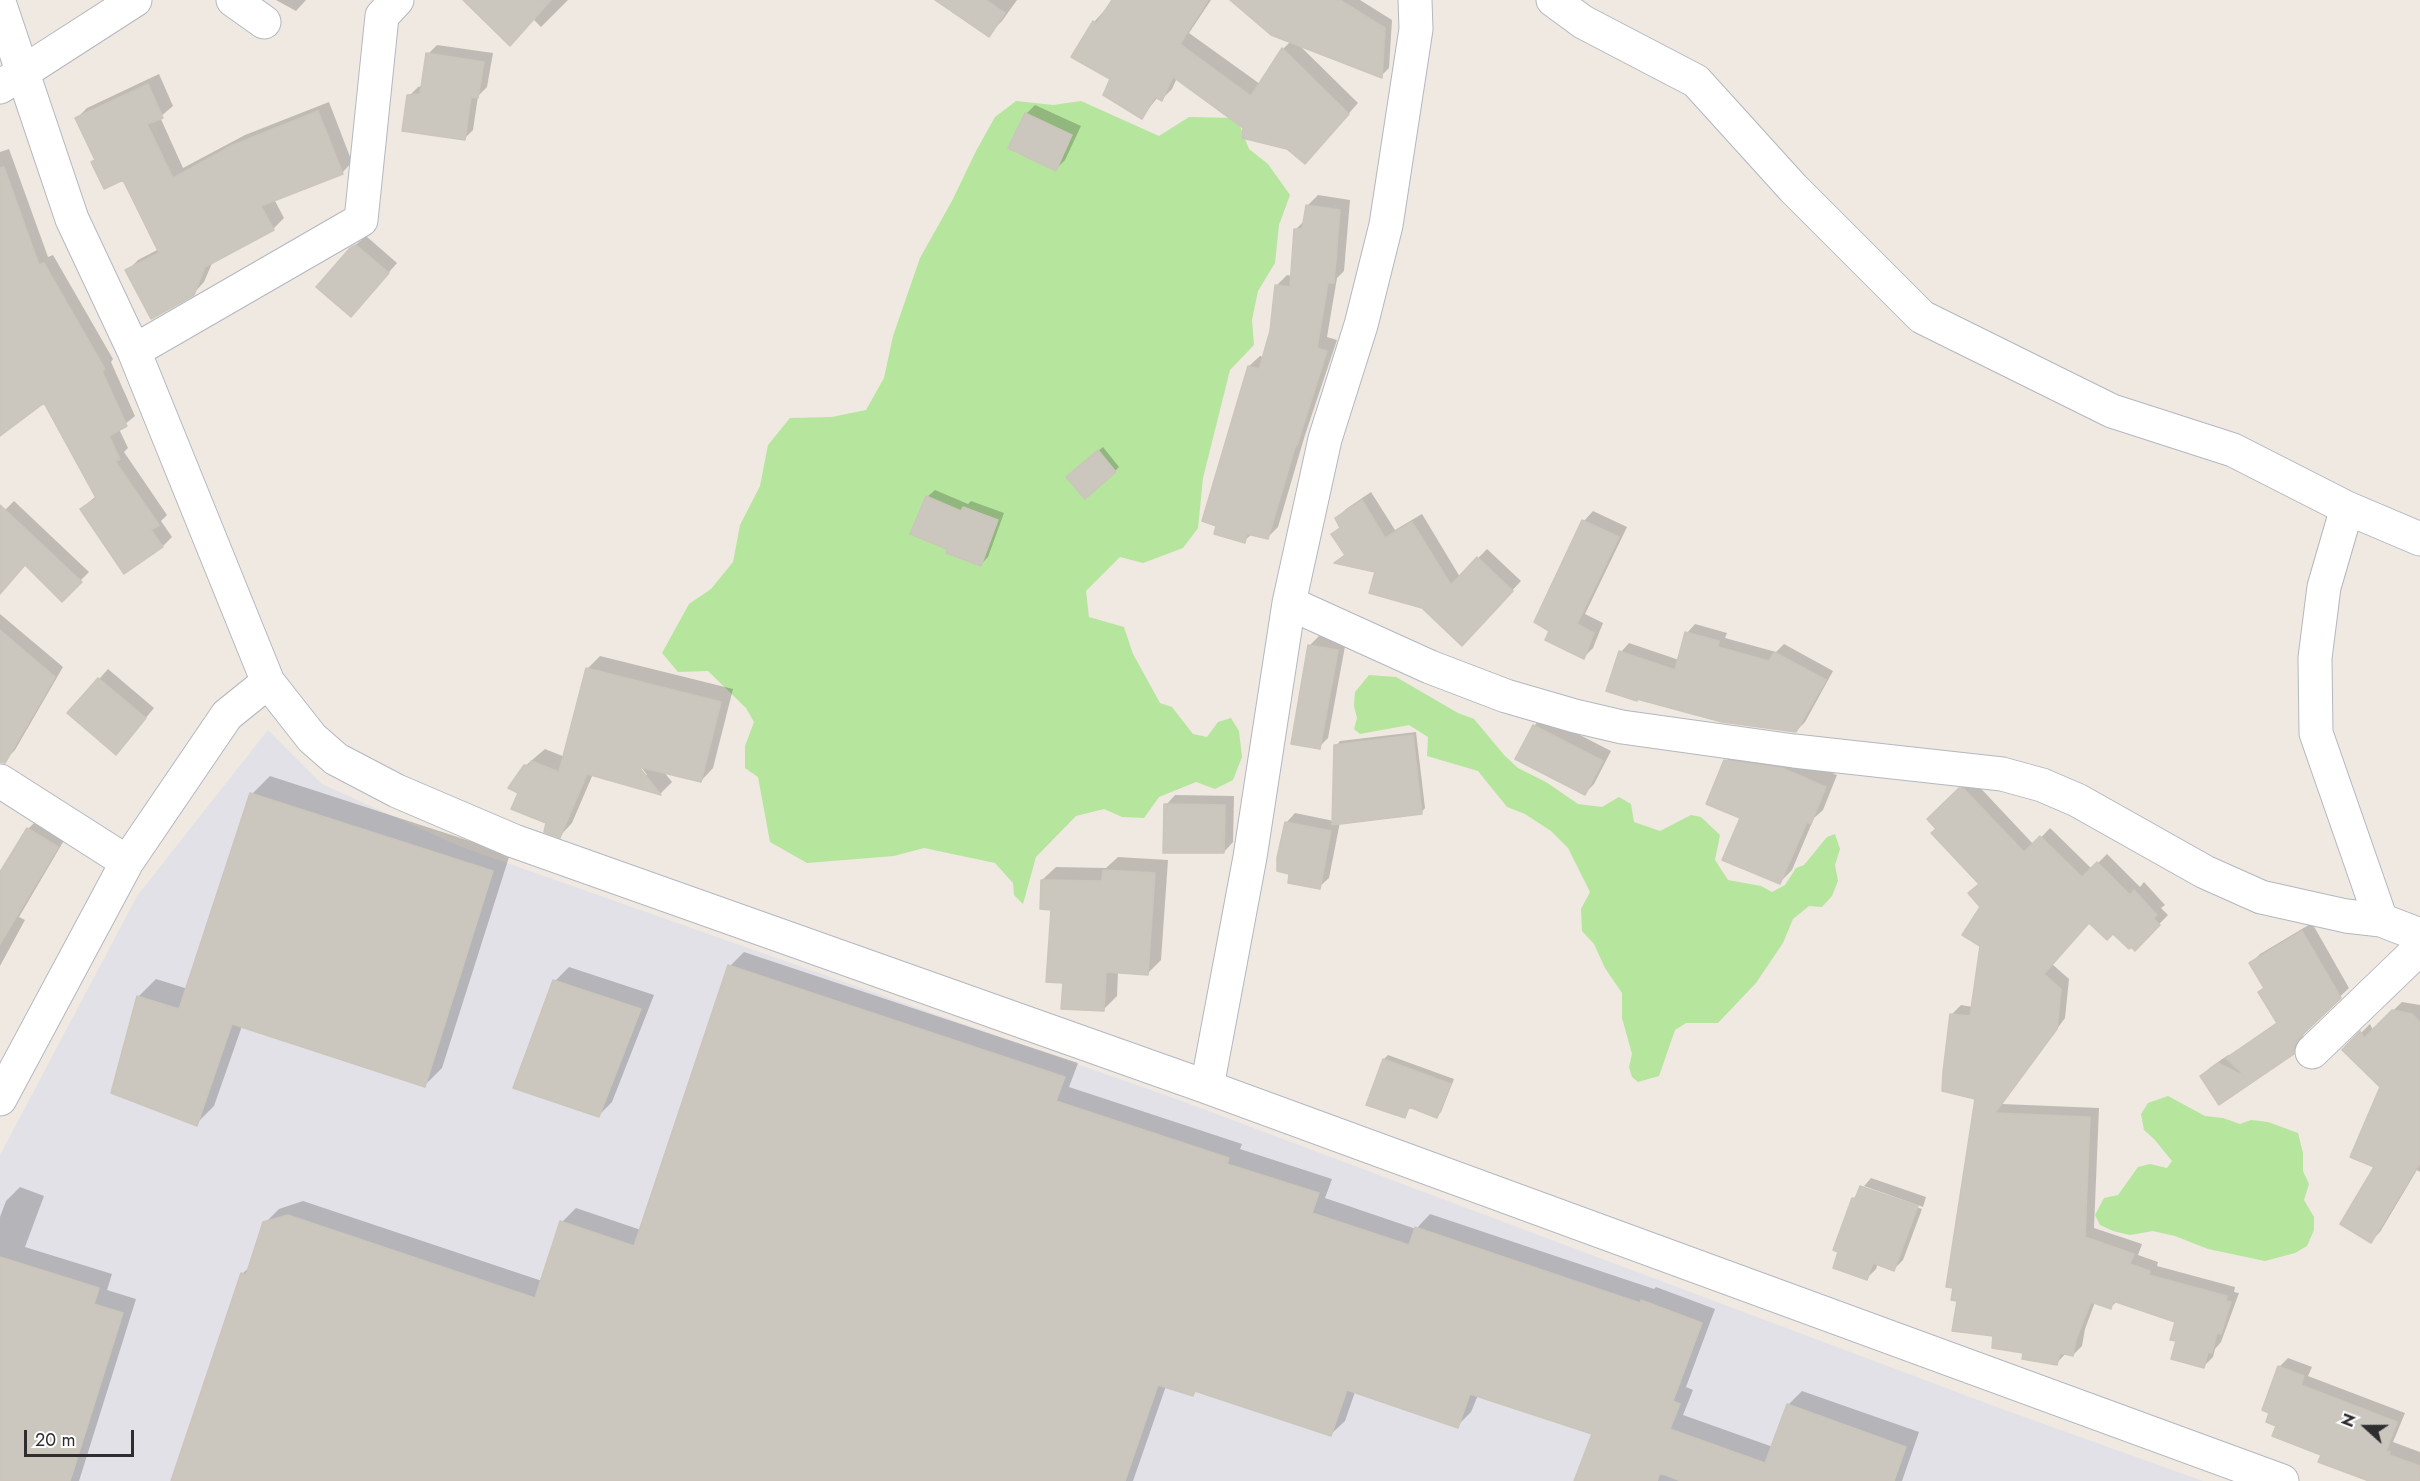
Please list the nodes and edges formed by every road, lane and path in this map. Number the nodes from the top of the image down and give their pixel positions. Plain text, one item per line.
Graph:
1 (135, 0) edge
2 (233, 0) edge
3 (397, 0) edge
4 (1415, 0) edge
5 (1553, 0) edge
6 (0, 5) edge
7 (264, 22) dead end
8 (11, 80) edge
9 (134, 351) junction
10 (2348, 508) junction
11 (2420, 539) edge
12 (1289, 603) junction
13 (268, 682) junction
14 (0, 781) edge
15 (128, 862) junction
16 (2381, 920) junction
17 (2420, 935) edge
18 (2420, 948) edge
19 (2312, 1052) dead end
20 (1207, 1087) junction
21 (0, 1099) edge
22 (2282, 1481) edge

1 - 8 street
2 - 7 street
3 - 9 street
4 - 12 street
5 - 10 street
6 - 8 street
8 - 9 street
9 - 13 street
10 - 11 street
10 - 16 street
12 - 16 street
12 - 20 street
13 - 15 street
13 - 20 street
14 - 15 street
15 - 21 street
16 - 17 street
18 - 19 street
20 - 22 street

